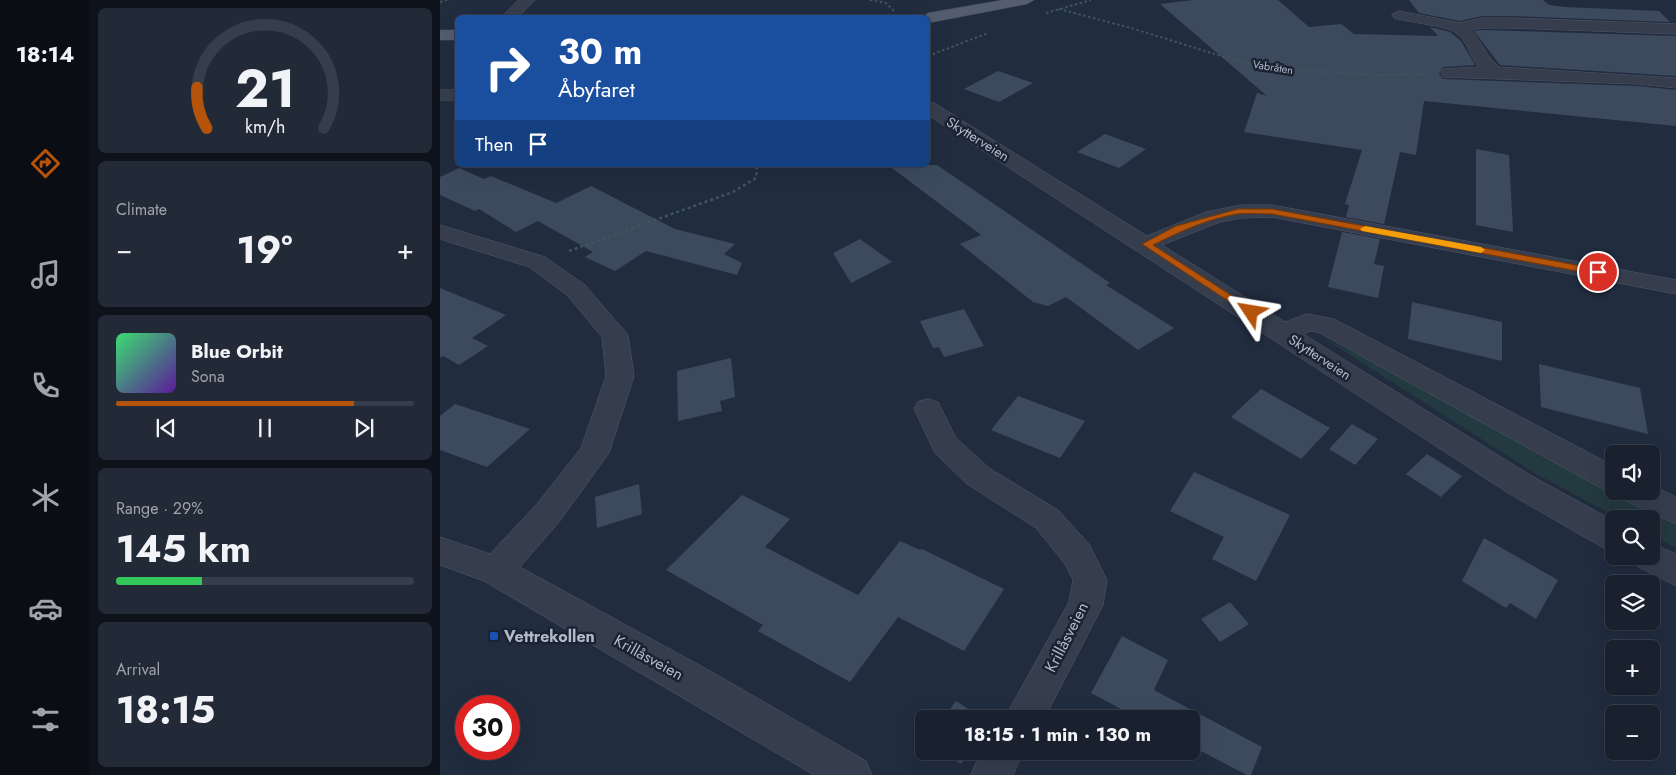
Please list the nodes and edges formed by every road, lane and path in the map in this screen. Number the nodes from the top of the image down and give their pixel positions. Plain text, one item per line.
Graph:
1 (447, 0) edge
2 (528, 0) edge
3 (870, 0) edge
4 (1028, 0) edge
5 (440, 2) edge
6 (1059, 9) dead end
7 (894, 11) dead end
8 (511, 15) edge
9 (1399, 15) dead end
10 (930, 18) edge
11 (1460, 28) junction
12 (1676, 29) edge
13 (440, 35) edge
14 (455, 35) edge
15 (930, 51) edge
16 (933, 54) dead end
17 (1494, 72) junction
18 (1449, 73) joint
19 (1676, 83) edge
20 (440, 95) edge
21 (455, 95) edge
22 (930, 109) edge
23 (757, 167) edge
24 (440, 232) edge
25 (1146, 244) junction
26 (538, 262) junction
27 (1676, 287) edge
28 (1282, 332) junction
29 (928, 409) dead end
30 (1605, 475) edge
31 (1653, 500) edge
32 (1676, 511) edge
33 (1605, 532) edge
34 (440, 552) edge
35 (1660, 562) edge
36 (496, 571) junction
37 (1676, 571) edge
38 (1027, 710) edge
39 (999, 760) edge
40 (852, 775) edge
41 (991, 775) edge

1 - 5 path
2 - 8 street
3 - 7 path
4 - 10 main road
6 - 18 path, Vabråten
9 - 11 street
11 - 12 street
11 - 17 street
13 - 14 main road
15 - 16 path
17 - 18 street
17 - 19 street
20 - 21 street
22 - 25 street, Skytterveien
23 - 26 path
24 - 26 street
25 - 27 street
25 - 28 street, Skytterveien
26 - 36 street
28 - 30 street
28 - 33 street, Skytterveien
29 - 38 street, Krillåsveien
31 - 32 street
34 - 36 street, Krillåsveien
35 - 37 street
36 - 40 street, Krillåsveien
39 - 41 street

